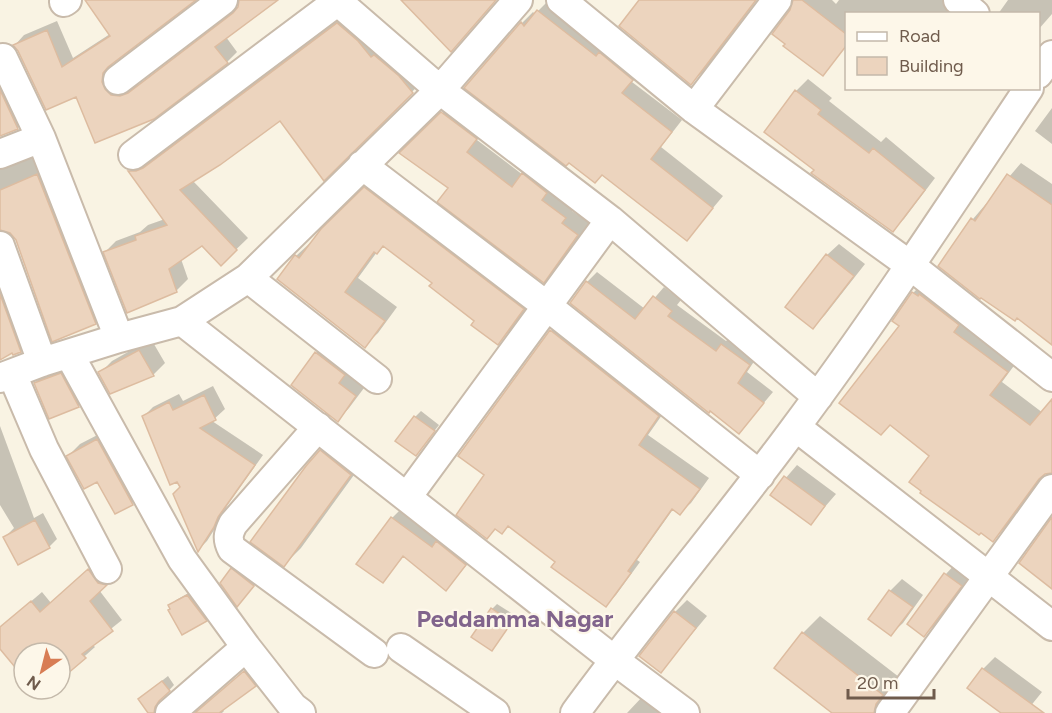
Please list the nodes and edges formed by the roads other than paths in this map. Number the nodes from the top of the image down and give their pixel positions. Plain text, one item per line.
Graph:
1 (223, 0) edge
2 (519, 0) edge
3 (561, 0) edge
4 (777, 0) edge
5 (958, 0) edge
6 (337, 1) edge
7 (973, 12) edge
8 (0, 60) edge
9 (118, 80) dead end
10 (440, 90) junction
11 (1029, 90) edge
12 (694, 109) junction
13 (41, 138) junction
14 (0, 154) edge
15 (133, 155) dead end
16 (362, 165) junction
17 (610, 220) junction
18 (0, 246) edge
19 (910, 266) junction
20 (248, 278) junction
21 (547, 306) junction
22 (182, 321) junction
23 (119, 338) junction
24 (69, 354) junction
25 (42, 362) junction
26 (6, 376) edge
27 (1052, 377) edge
28 (377, 379) dead end
29 (818, 397) junction
30 (318, 427) junction
31 (796, 427) junction
32 (760, 475) junction
33 (1052, 489) edge
34 (406, 497) junction
35 (107, 570) dead end
36 (989, 577) junction
37 (1052, 626) edge
38 (246, 647) junction
39 (614, 660) junction
40 (294, 711) edge
41 (170, 713) edge
42 (495, 713) edge
43 (576, 713) edge
44 (685, 713) edge
45 (890, 713) edge

1 - 9 street
2 - 10 street
3 - 12 street
4 - 12 street
5 - 7 street
6 - 10 street
6 - 15 street
8 - 13 street
10 - 16 street
10 - 17 street
11 - 19 street
12 - 19 street
13 - 14 street
13 - 23 street
16 - 20 street
16 - 21 street
17 - 21 street
17 - 29 street
18 - 25 street
19 - 27 street
19 - 29 street
20 - 22 street
20 - 28 street
21 - 32 street
21 - 34 street
22 - 23 street
22 - 30 street
23 - 24 street
24 - 25 street
24 - 38 street
25 - 26 street
26 - 35 street
29 - 31 street
30 - 34 street
30 - 42 street
31 - 32 street
31 - 36 street
32 - 39 street
33 - 36 street
34 - 39 street
36 - 37 street
36 - 45 street
38 - 40 street
38 - 41 street
39 - 43 street
39 - 44 street

